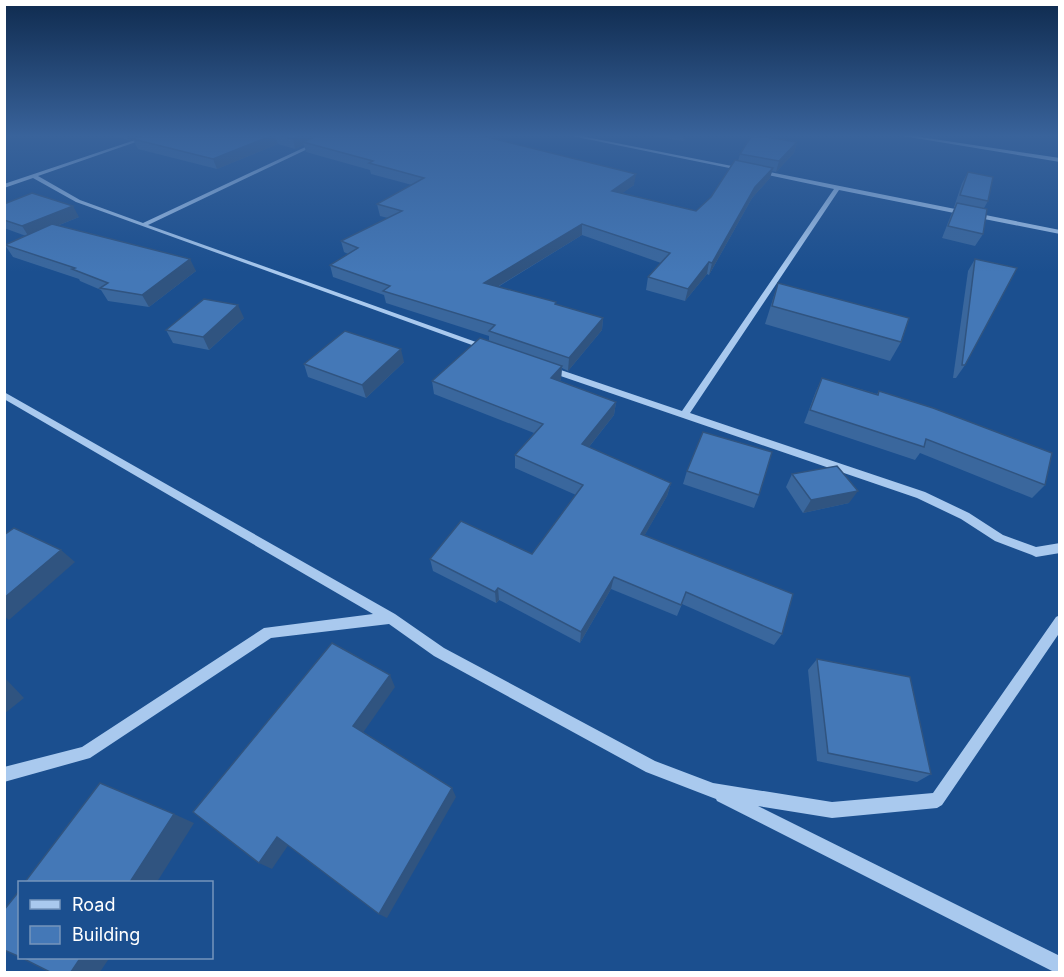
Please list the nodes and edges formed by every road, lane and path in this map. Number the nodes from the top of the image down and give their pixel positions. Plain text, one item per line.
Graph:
1 (20, 181) edge
2 (41, 181) edge
3 (238, 181) edge
4 (805, 181) edge
5 (4, 186) edge
6 (838, 187) junction
7 (143, 225) junction
8 (1059, 232) edge
9 (495, 350) edge
10 (540, 366) edge
11 (4, 395) edge
12 (684, 414) junction
13 (1059, 548) edge
14 (391, 618) junction
15 (1059, 621) edge
16 (4, 775) edge
17 (713, 791) junction
18 (1059, 966) edge

1 - 5 street
2 - 7 street
3 - 7 street
4 - 6 street
6 - 8 street
6 - 12 street
7 - 9 street
10 - 12 street
11 - 14 street
12 - 13 street
14 - 16 street
14 - 17 street
15 - 17 street
17 - 18 street

